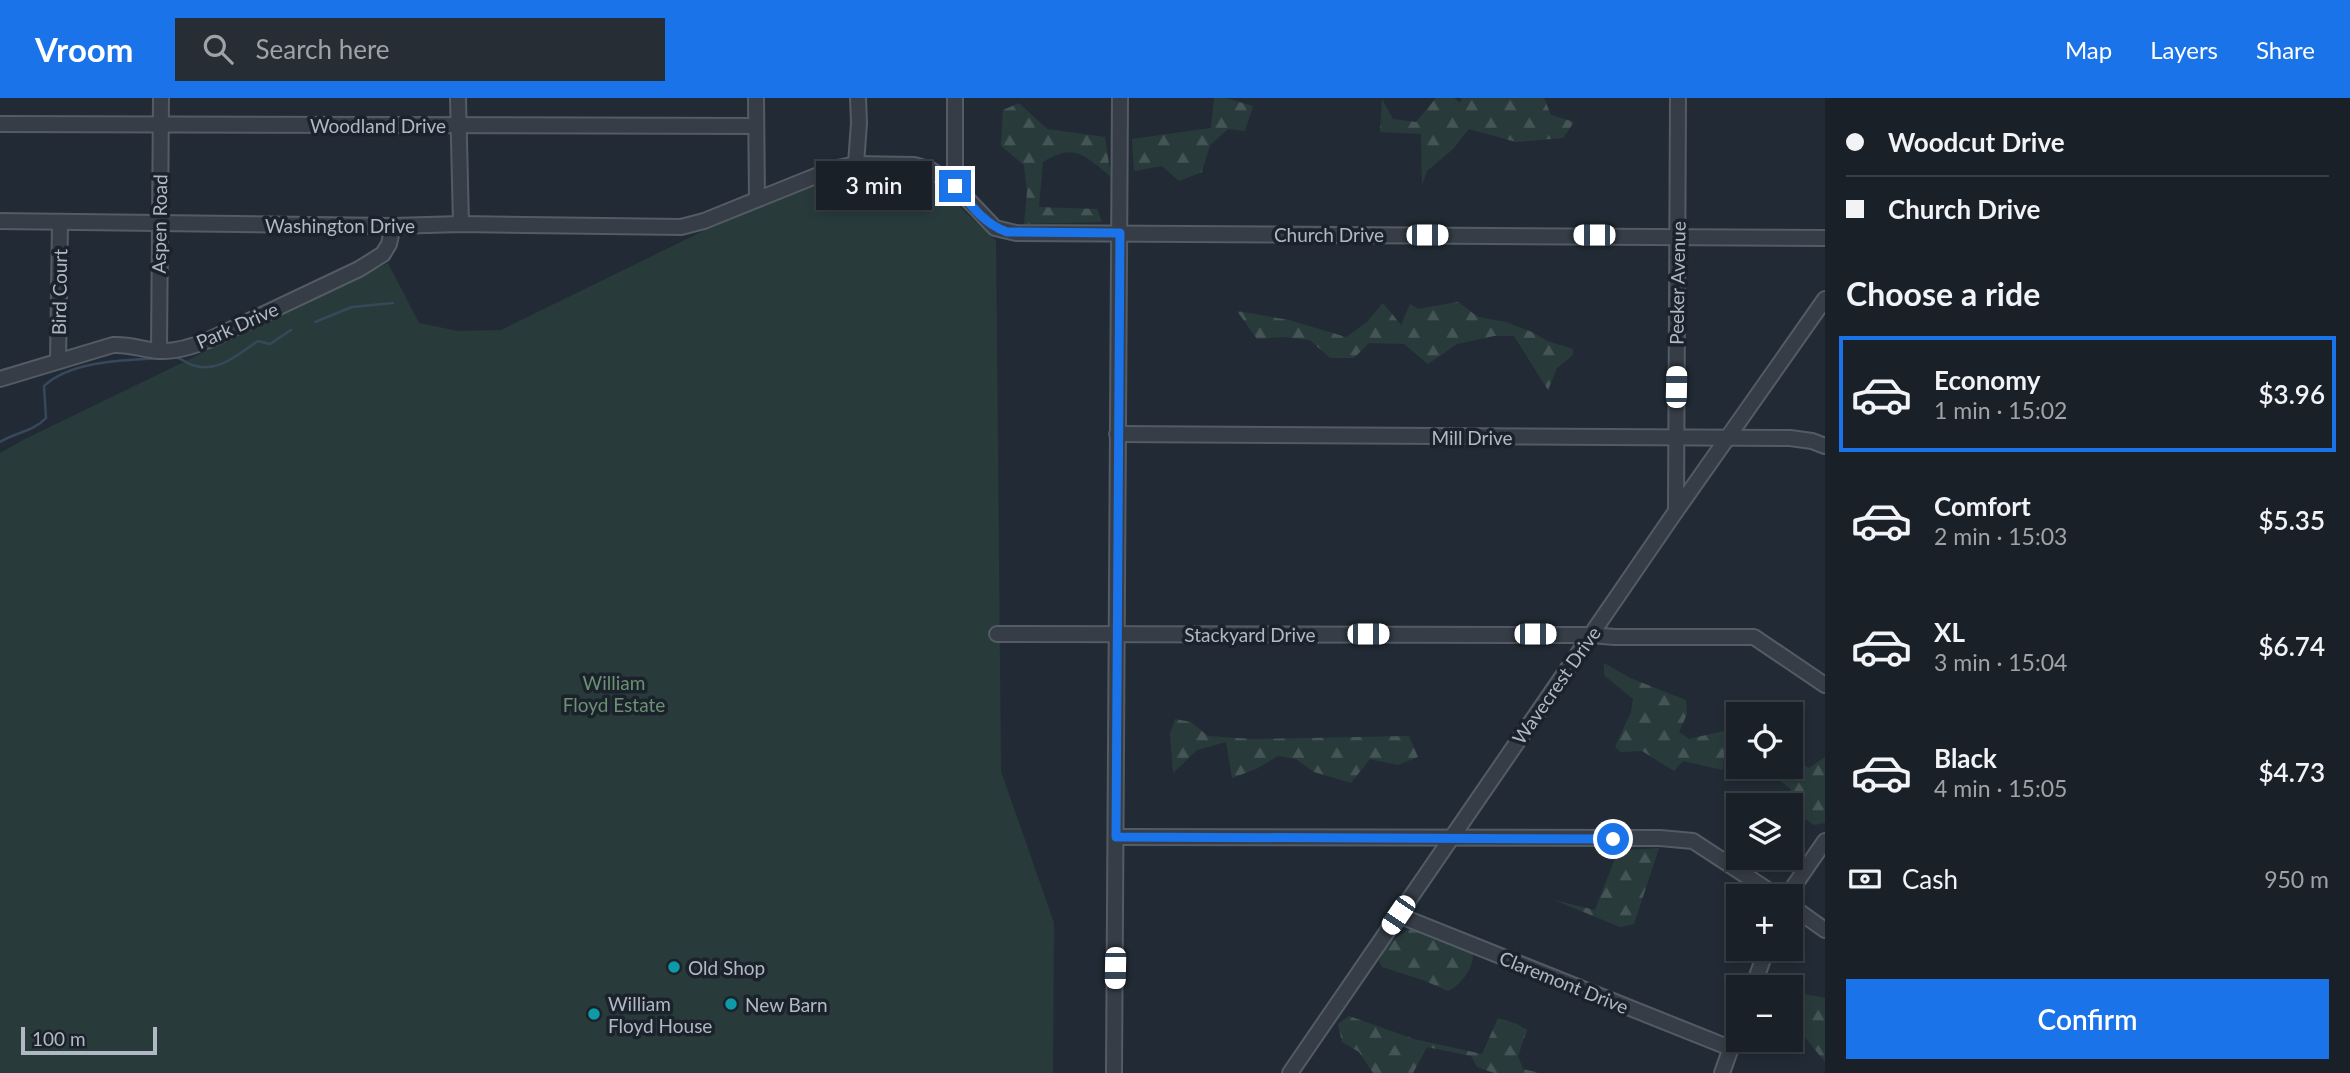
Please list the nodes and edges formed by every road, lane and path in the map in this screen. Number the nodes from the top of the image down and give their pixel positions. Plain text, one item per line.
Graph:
1 (161, 98) edge
2 (458, 98) edge
3 (756, 98) edge
4 (858, 98) edge
5 (955, 98) edge
6 (1120, 98) edge
7 (1678, 98) edge
8 (0, 124) edge
9 (161, 125) junction
10 (458, 125) junction
11 (756, 126) junction
12 (856, 164) junction
13 (955, 186) junction
14 (757, 199) junction
15 (0, 221) edge
16 (159, 222) junction
17 (60, 223) junction
18 (461, 224) junction
19 (393, 226) junction
20 (1120, 233) junction
21 (1678, 236) junction
22 (1825, 238) edge
23 (1825, 299) edge
24 (159, 351) junction
25 (58, 361) junction
26 (0, 379) edge
27 (1118, 434) junction
28 (1675, 438) junction
29 (1728, 438) junction
30 (1825, 446) edge
31 (1676, 511) junction
32 (1117, 633) junction
33 (997, 634) dead end
34 (1590, 635) junction
35 (1825, 685) edge
36 (1116, 837) junction
37 (1451, 838) junction
38 (1825, 841) edge
39 (1759, 884) edge
40 (1795, 884) edge
41 (1803, 914) edge
42 (1398, 915) junction
43 (1825, 930) edge
44 (1726, 1046) edge
45 (1729, 1052) edge
46 (1114, 1073) edge
47 (1290, 1073) edge
48 (1722, 1073) edge

1 - 9 street, Aspen Road
2 - 10 street
3 - 11 street
4 - 12 street
5 - 13 street
6 - 20 street
7 - 21 street, Peeker Avenue
8 - 9 street, Woodland Drive
9 - 10 street, Woodland Drive
9 - 16 street, Aspen Road
10 - 11 street, Woodland Drive
10 - 18 street
11 - 14 street
12 - 13 street, Church Drive
12 - 14 street, Church Drive
13 - 20 street, Church Drive
14 - 18 street, Washington Drive
15 - 17 street, Washington Drive
16 - 17 street, Washington Drive
16 - 19 street, Washington Drive
16 - 24 street, Aspen Road
17 - 25 street, Bird Court
18 - 19 street, Washington Drive
19 - 24 street, Park Drive
20 - 21 street, Church Drive
20 - 27 street
21 - 22 street, Church Drive
21 - 28 street, Peeker Avenue
23 - 29 street, Wavecrest Drive
24 - 25 street, Park Drive
25 - 26 street, Park Drive
27 - 28 street, Mill Drive
27 - 32 street
28 - 29 street, Mill Drive
28 - 31 street, Peeker Avenue
29 - 30 street, Mill Drive
29 - 31 street, Wavecrest Drive
31 - 34 street, Wavecrest Drive
32 - 33 street, Stackyard Drive
32 - 34 street, Stackyard Drive
32 - 36 street
34 - 35 street, Stackyard Drive
34 - 37 street, Wavecrest Drive
36 - 37 street
36 - 46 street
37 - 39 street
37 - 42 street, Wavecrest Drive
38 - 40 street
41 - 43 street
42 - 44 street, Claremont Drive
42 - 47 street, Wavecrest Drive
45 - 48 street

